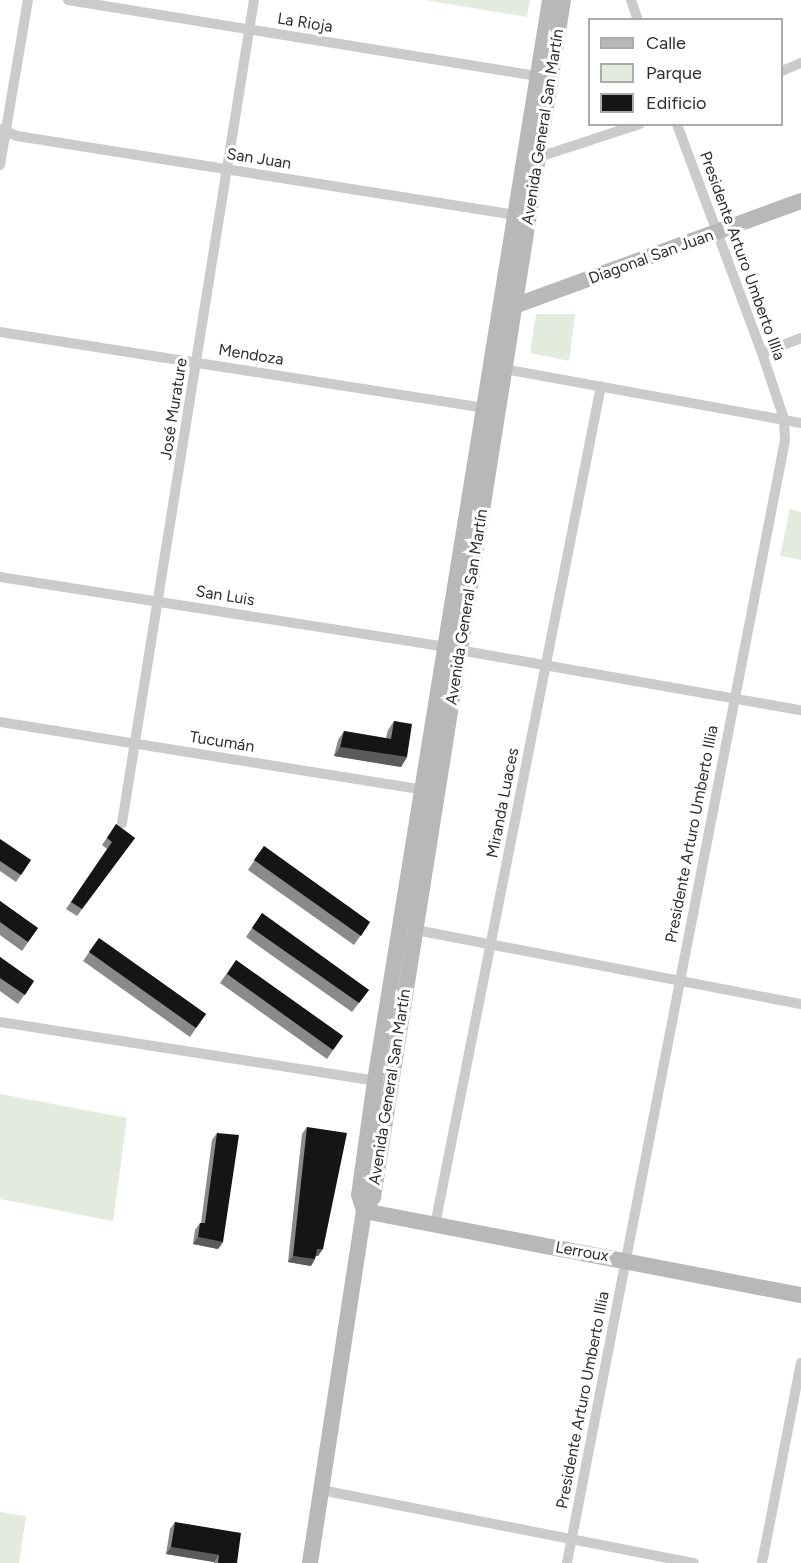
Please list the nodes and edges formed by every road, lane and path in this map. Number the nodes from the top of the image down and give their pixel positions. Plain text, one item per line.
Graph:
1 (28, 0) edge
2 (68, 0) edge
3 (254, 0) edge
4 (550, 0) edge
5 (563, 0) edge
6 (631, 0) edge
7 (637, 18) edge
8 (249, 30) junction
9 (801, 63) edge
10 (783, 71) edge
11 (538, 76) junction
12 (633, 126) edge
13 (678, 126) edge
14 (3, 130) edge
15 (539, 157) junction
16 (0, 165) edge
17 (227, 169) junction
18 (801, 201) edge
19 (515, 215) junction
20 (718, 232) junction
21 (508, 308) junction
22 (0, 332) edge
23 (801, 338) edge
24 (762, 352) junction
25 (197, 361) junction
26 (504, 369) junction
27 (601, 386) junction
28 (490, 409) junction
29 (784, 419) junction
30 (801, 423) edge
31 (0, 577) edge
32 (158, 601) junction
33 (452, 648) junction
34 (546, 666) junction
35 (735, 697) junction
36 (801, 710) edge
37 (0, 722) edge
38 (136, 744) junction
39 (431, 790) junction
40 (122, 823) dead end
41 (416, 930) junction
42 (490, 942) junction
43 (679, 979) junction
44 (801, 1004) edge
45 (0, 1022) edge
46 (375, 1081) junction
47 (364, 1211) junction
48 (435, 1225) junction
49 (625, 1260) junction
50 (801, 1295) edge
51 (801, 1363) edge
52 (321, 1490) junction
53 (571, 1540) junction
54 (310, 1563) edge
55 (567, 1563) edge
56 (693, 1563) edge
57 (762, 1563) edge

1 - 14 street
2 - 8 street, La Rioja
3 - 8 street, José Murature
4 - 11 main road, Avenida General San Martín
5 - 15 main road, Avenida General San Martín
6 - 7 street
8 - 11 street, La Rioja
8 - 17 street, José Murature
9 - 10 street
11 - 19 main road, Avenida General San Martín
12 - 15 street
13 - 20 street, Presidente Arturo Umberto Illia
14 - 16 street
14 - 17 street, San Juan
15 - 21 main road, Avenida General San Martín
17 - 19 street, San Juan
17 - 25 street, José Murature
18 - 20 main road, Diagonal San Juan
19 - 21 main road, Avenida General San Martín
20 - 21 main road, Diagonal San Juan
20 - 24 street, Presidente Arturo Umberto Illia
21 - 26 main road, Avenida General San Martín
21 - 28 main road, Avenida General San Martín
22 - 25 street, Mendoza
23 - 24 street
24 - 29 street, Presidente Arturo Umberto Illia
25 - 28 street, Mendoza
25 - 32 street, José Murature
26 - 27 street
26 - 28 main road, Avenida General San Martín
27 - 29 street
27 - 34 street, Miranda Luaces
28 - 33 main road, Avenida General San Martín
29 - 30 street
29 - 35 street, Presidente Arturo Umberto Illia
31 - 32 street, San Luis
32 - 33 street, San Luis
32 - 38 street, José Murature
33 - 34 street, San Luis
33 - 39 main road, Avenida General San Martín
34 - 35 street, San Luis
34 - 42 street, Miranda Luaces
35 - 36 street, San Luis
35 - 43 street, Presidente Arturo Umberto Illia
37 - 38 street, Tucumán
38 - 39 street, Tucumán
38 - 40 street, José Murature
39 - 41 main road, Avenida General San Martín
39 - 46 main road, Avenida General San Martín
41 - 42 street
41 - 47 main road, Avenida General San Martín
42 - 43 street
42 - 48 street, Miranda Luaces
43 - 44 street
43 - 49 street, Presidente Arturo Umberto Illia
45 - 46 street
46 - 47 main road, Avenida General San Martín
47 - 48 main road, Lerroux
47 - 52 main road, Avenida General San Martín
48 - 49 main road, Lerroux
49 - 50 main road, Lerroux
49 - 53 street, Presidente Arturo Umberto Illia
51 - 57 street
52 - 53 street
52 - 54 main road, Avenida General San Martín
53 - 55 street, Presidente Arturo Umberto Illia
53 - 56 street

